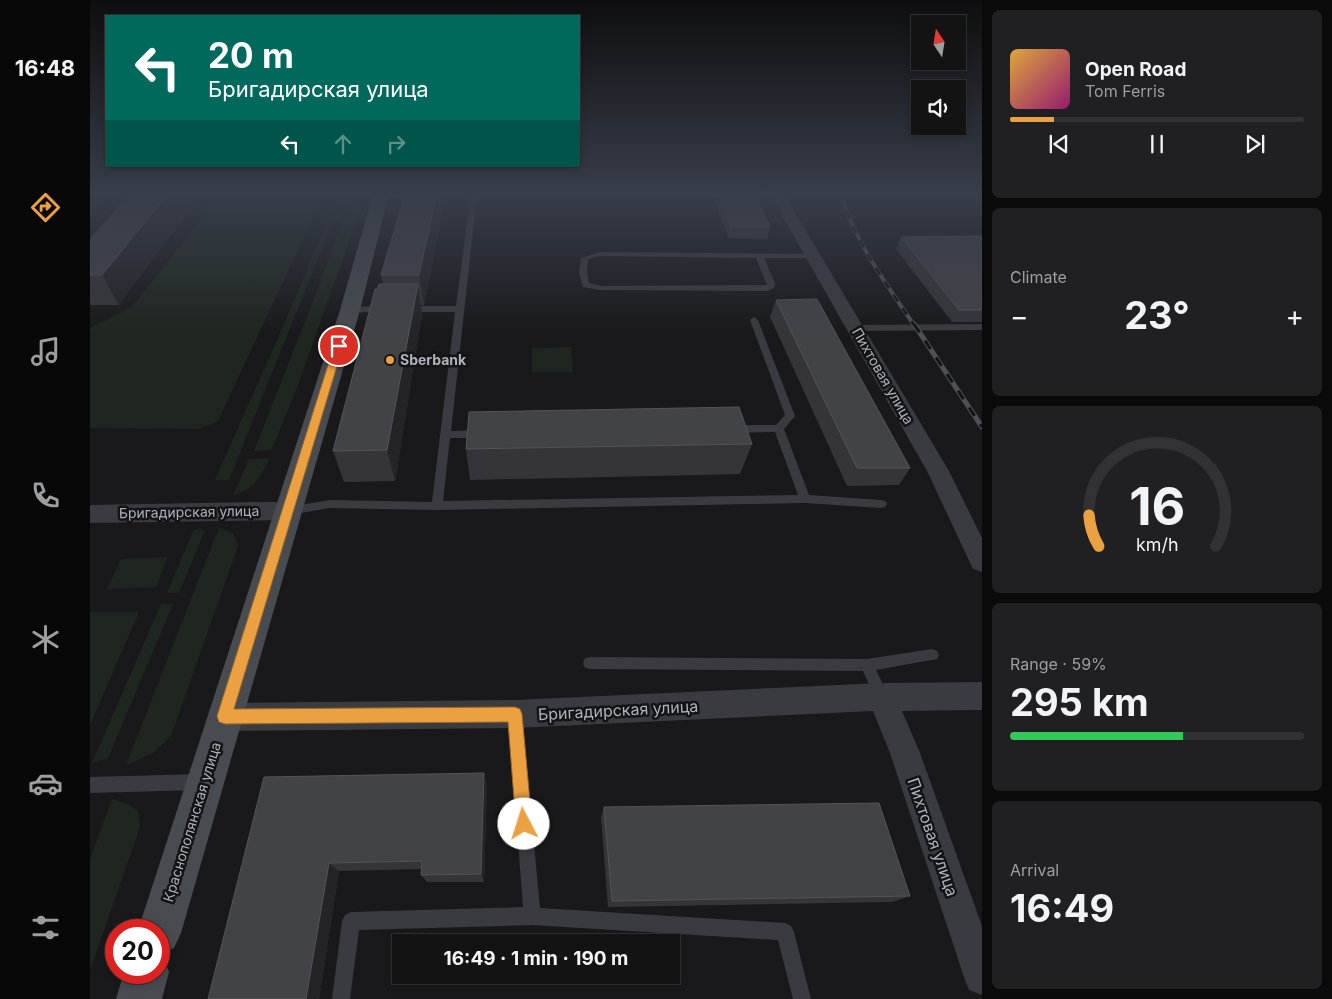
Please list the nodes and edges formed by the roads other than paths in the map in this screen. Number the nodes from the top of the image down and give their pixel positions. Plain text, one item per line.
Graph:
1 (372, 241) edge
2 (468, 241) edge
3 (804, 241) edge
4 (760, 256) junction
5 (813, 256) junction
6 (460, 309) junction
7 (350, 310) junction
8 (754, 320) dead end
9 (982, 327) edge
10 (855, 328) junction
11 (779, 428) junction
12 (720, 430) edge
13 (495, 434) edge
14 (446, 435) junction
15 (805, 499) junction
16 (881, 504) dead end
17 (437, 506) junction
18 (287, 511) junction
19 (90, 514) edge
20 (982, 562) edge
21 (932, 655) dead end
22 (590, 663) dead end
23 (867, 664) junction
24 (982, 696) edge
25 (882, 698) junction
26 (515, 714) junction
27 (225, 716) junction
28 (205, 782) junction
29 (90, 785) edge
30 (532, 916) junction
31 (163, 919) edge
32 (982, 977) edge
33 (143, 984) edge
34 (139, 999) edge
35 (341, 999) edge
36 (802, 999) edge

1 - 7 main road, Краснополянская улица
2 - 6 lane
3 - 5 street, Пихтовая улица
4 - 4 lane
4 - 5 lane
5 - 10 street, Пихтовая улица
6 - 7 lane
6 - 14 lane
7 - 18 main road, Краснополянская улица
8 - 11 lane
9 - 10 lane
10 - 20 street, Пихтовая улица
11 - 12 lane
11 - 15 lane
13 - 14 lane
14 - 17 lane
15 - 16 lane
15 - 17 lane
17 - 18 lane
18 - 19 street, Бригадирская улица
18 - 27 main road, Краснополянская улица
21 - 23 lane
22 - 23 lane
23 - 25 lane
24 - 25 street, Бригадирская улица
25 - 26 street, Бригадирская улица
25 - 32 street, Пихтовая улица
26 - 27 street, Бригадирская улица
26 - 30 lane
27 - 28 main road, Краснополянская улица
28 - 29 lane
28 - 31 main road, Краснополянская улица
30 - 35 lane
30 - 36 lane
33 - 34 main road

